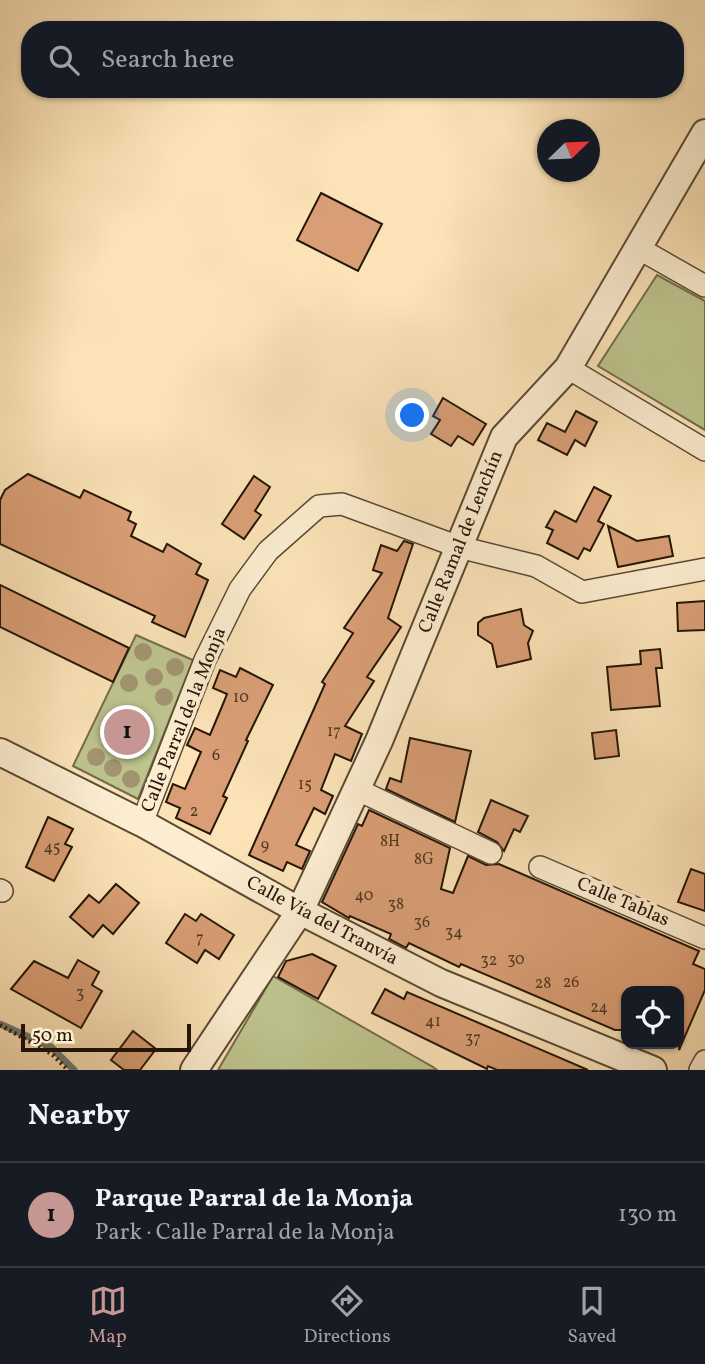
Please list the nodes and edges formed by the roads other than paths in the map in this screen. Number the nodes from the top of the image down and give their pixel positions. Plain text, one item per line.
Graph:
1 (705, 133) edge
2 (638, 248) junction
3 (705, 286) edge
4 (568, 368) junction
5 (705, 450) edge
6 (459, 547) junction
7 (705, 569) edge
8 (0, 752) edge
9 (356, 789) junction
10 (142, 823) junction
11 (491, 853) dead end
12 (541, 867) dead end
13 (300, 911) junction
14 (705, 938) edge
15 (705, 1060) edge
16 (194, 1070) edge
17 (653, 1070) edge
18 (700, 1070) edge

1 - 2 street, Calle Ramal de Lenchín
2 - 3 street
2 - 4 street, Calle Ramal de Lenchín
4 - 5 street
4 - 6 street, Calle Ramal de Lenchín
6 - 7 street, Calle Parral de la Monja
6 - 9 street, Calle Ramal de Lenchín
6 - 10 street, Calle Parral de la Monja
8 - 10 street, Calle Vía del Tranvía
9 - 11 street
9 - 13 street, Calle Ramal de Lenchín
10 - 13 street, Calle Vía del Tranvía
12 - 14 street, Calle Tablas
13 - 16 street, Calle Ramal de Lenchín
13 - 17 street, Calle Vía del Tranvía
15 - 18 street

